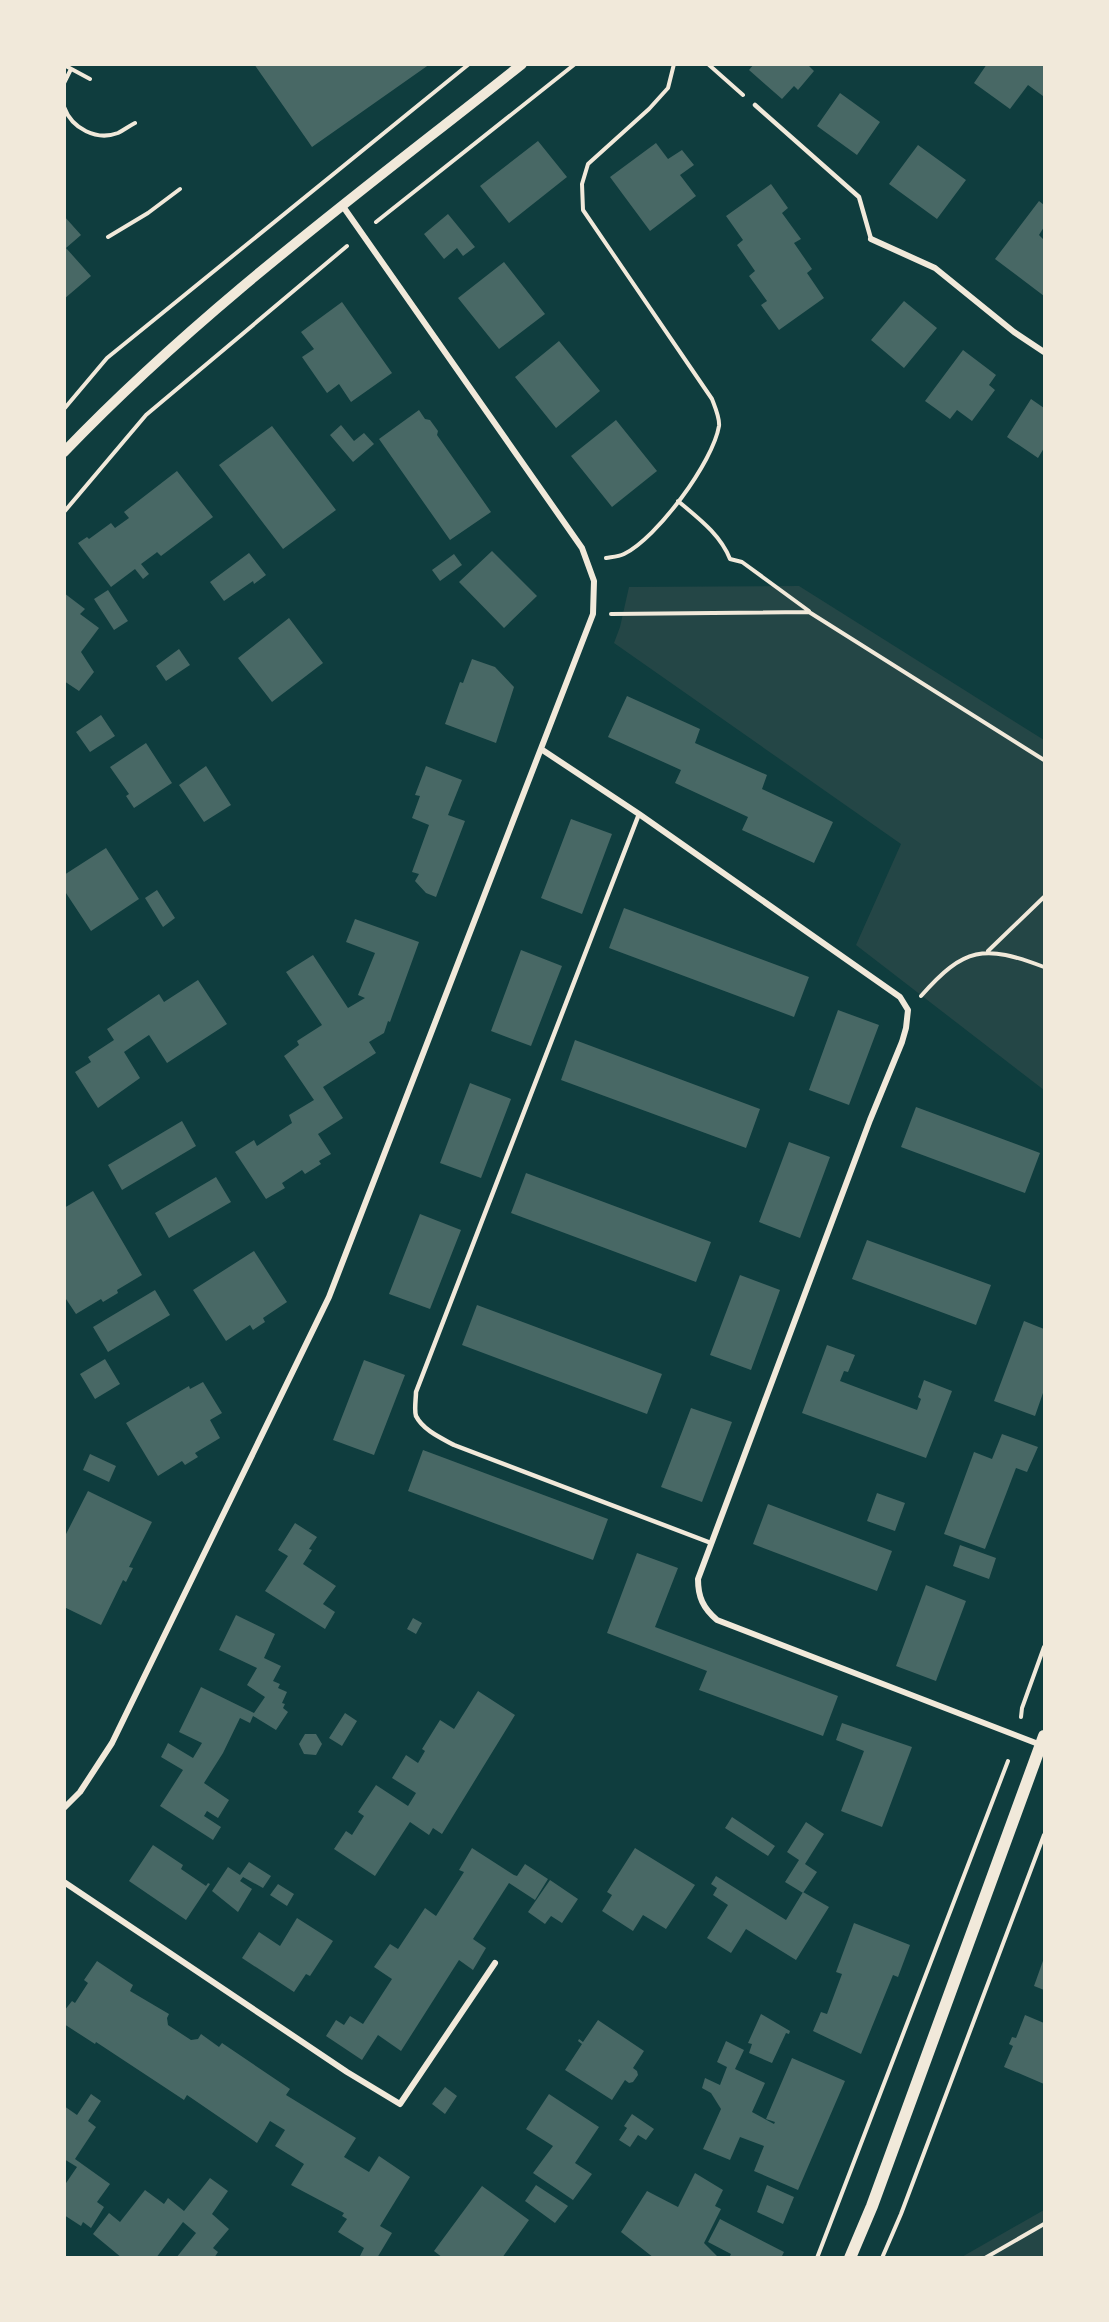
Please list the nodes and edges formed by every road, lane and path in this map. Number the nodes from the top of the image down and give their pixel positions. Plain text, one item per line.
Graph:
1 (469, 64) edge
2 (522, 64) edge
3 (575, 64) edge
4 (674, 64) edge
5 (708, 64) edge
6 (64, 65) edge
7 (71, 69) junction
8 (90, 79) dead end
9 (64, 83) edge
10 (755, 105) joint
11 (65, 110) edge
12 (135, 123) dead end
13 (180, 189) dead end
14 (342, 204) junction
15 (362, 233) junction
16 (108, 237) dead end
17 (871, 239) joint
18 (1044, 352) edge
19 (64, 409) edge
20 (64, 452) edge
21 (678, 501) junction
22 (64, 512) edge
23 (587, 562) junction
24 (809, 612) junction
25 (593, 614) junction
26 (541, 749) junction
27 (1044, 760) edge
28 (639, 814) junction
29 (1044, 897) edge
30 (988, 951) junction
31 (1044, 967) edge
32 (908, 1010) junction
33 (711, 1543) junction
34 (1044, 1647) edge
35 (1019, 1736) junction
36 (1043, 1741) edge
37 (64, 1808) edge
38 (1044, 1834) edge
39 (64, 1882) edge
40 (495, 1963) dead end
41 (1044, 2224) edge
42 (817, 2258) edge
43 (850, 2258) edge
44 (882, 2258) edge
45 (985, 2258) edge

1 - 19 path
2 - 14 street
3 - 15 path
4 - 21 path
5 - 10 path
6 - 7 path
7 - 8 path
7 - 9 path
10 - 17 lane
11 - 12 path
13 - 16 path
14 - 15 street
14 - 20 street
15 - 22 path
15 - 23 street
17 - 18 street
21 - 23 path
21 - 24 path
23 - 25 street
24 - 25 path
24 - 27 path
25 - 26 street
26 - 28 street
26 - 37 street
28 - 32 street
28 - 33 lane
29 - 30 path
30 - 31 path
30 - 32 path
32 - 33 street
33 - 35 street
34 - 35 path
35 - 36 street
35 - 42 path
36 - 43 main road
38 - 44 path
39 - 40 street
41 - 45 path

